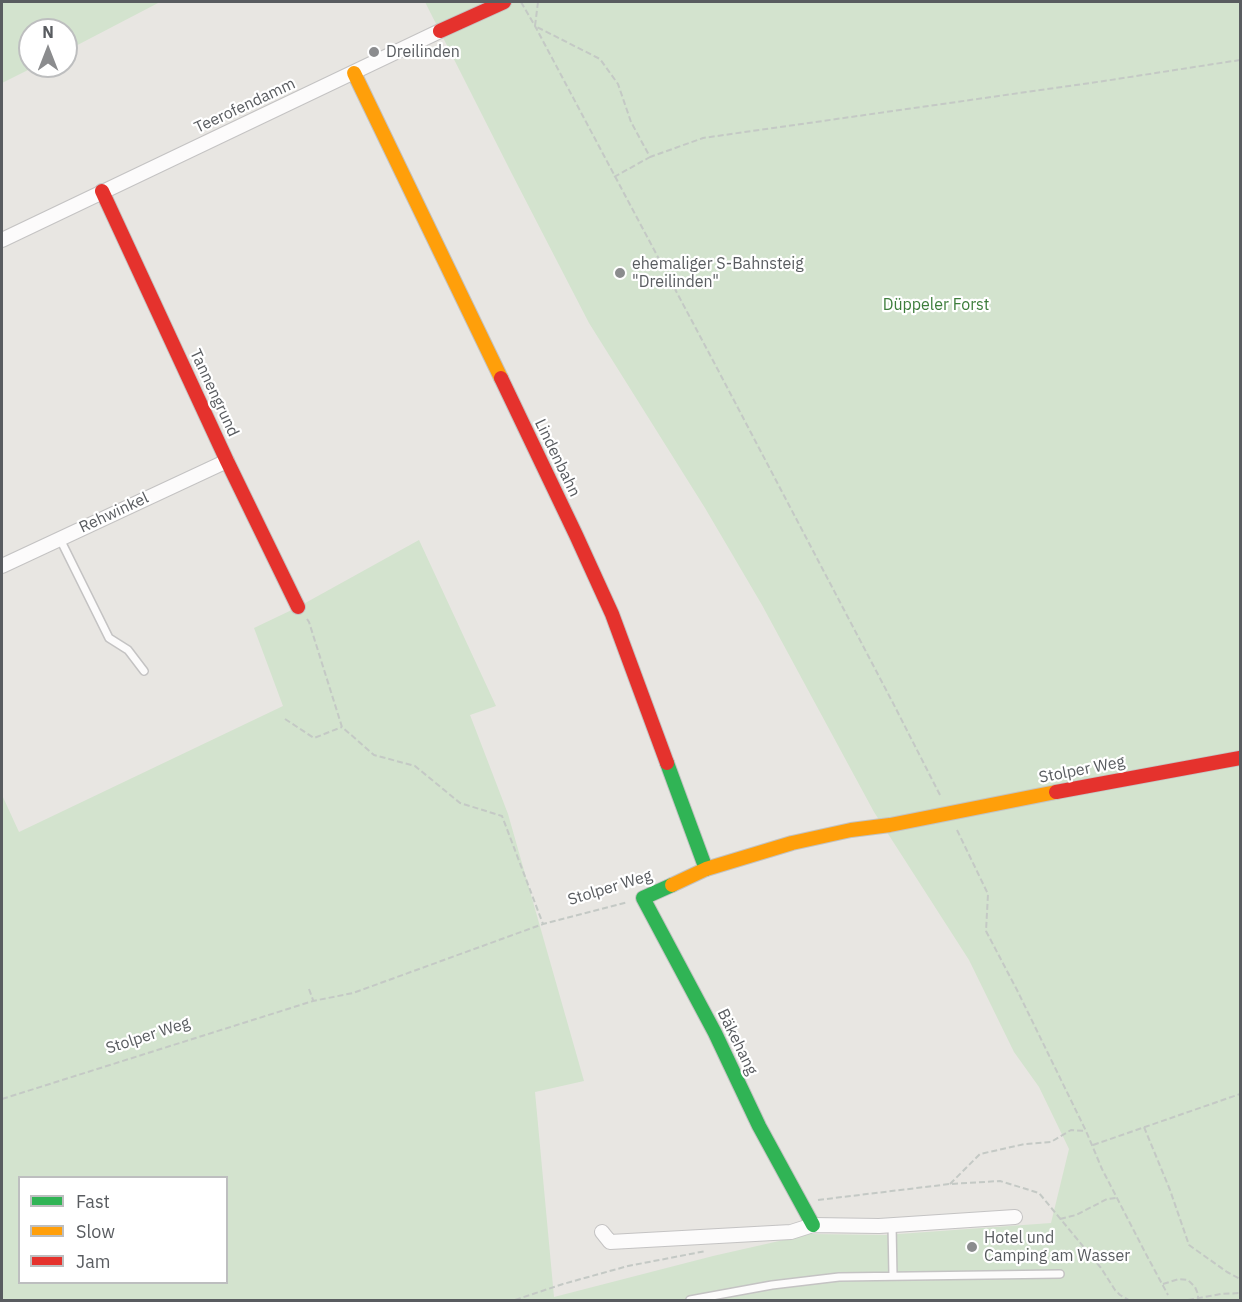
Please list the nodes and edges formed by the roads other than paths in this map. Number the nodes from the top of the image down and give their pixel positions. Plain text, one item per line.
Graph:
1 (504, 2) edge
2 (354, 73) junction
3 (102, 191) junction
4 (2, 240) edge
5 (227, 461) junction
6 (60, 538) junction
7 (2, 566) edge
8 (298, 607) road end
9 (144, 671) dead end
10 (1240, 758) edge
11 (706, 869) junction
12 (643, 898) joint
13 (1015, 1217) dead end
14 (813, 1225) junction
15 (892, 1225) junction
16 (602, 1232) dead end
17 (1060, 1274) dead end
18 (893, 1276) junction
19 (690, 1300) edge

1 - 2 street, Teerofendamm
2 - 3 street, Teerofendamm
2 - 11 street, Lindenbahn
3 - 4 street, Teerofendamm
3 - 5 street, Tannengrund
5 - 6 street, Rehwinkel
5 - 8 street, Tannengrund
6 - 7 street, Rehwinkel
6 - 9 lane
10 - 11 street, Stolper Weg
11 - 12 street, Stolper Weg
12 - 14 street, Bäkehang
13 - 15 street
14 - 15 street
14 - 16 street
15 - 18 lane
17 - 18 lane
18 - 19 lane

